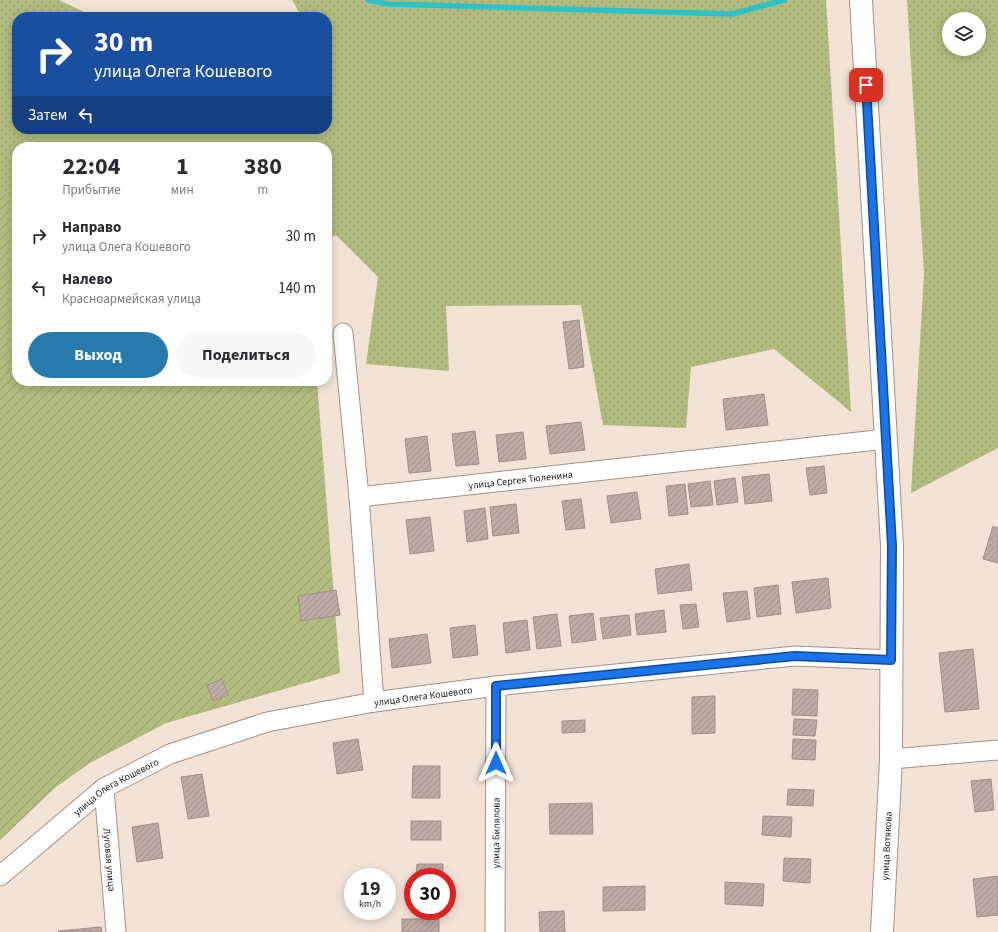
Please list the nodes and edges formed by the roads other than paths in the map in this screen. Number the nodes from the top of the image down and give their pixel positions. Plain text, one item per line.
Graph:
1 (861, 0) edge
2 (343, 332) dead end
3 (886, 439) junction
4 (359, 497) junction
5 (891, 660) junction
6 (496, 686) junction
7 (374, 702) junction
8 (998, 750) edge
9 (891, 759) junction
10 (104, 788) junction
11 (0, 876) edge
12 (116, 932) edge
13 (495, 932) edge
14 (882, 932) edge

1 - 3 street, улица Вотякова
2 - 4 street
3 - 4 street, улица Сергея Тюленина
3 - 5 street, улица Вотякова
4 - 7 street
5 - 6 street, улица Олега Кошевого
5 - 9 street, улица Вотякова
6 - 7 street, улица Олега Кошевого
6 - 13 street, улица Билялова
7 - 10 street, улица Олега Кошевого
8 - 9 street
9 - 14 street, улица Вотякова
10 - 11 street, улица Олега Кошевого
10 - 12 street, Луговая улица

